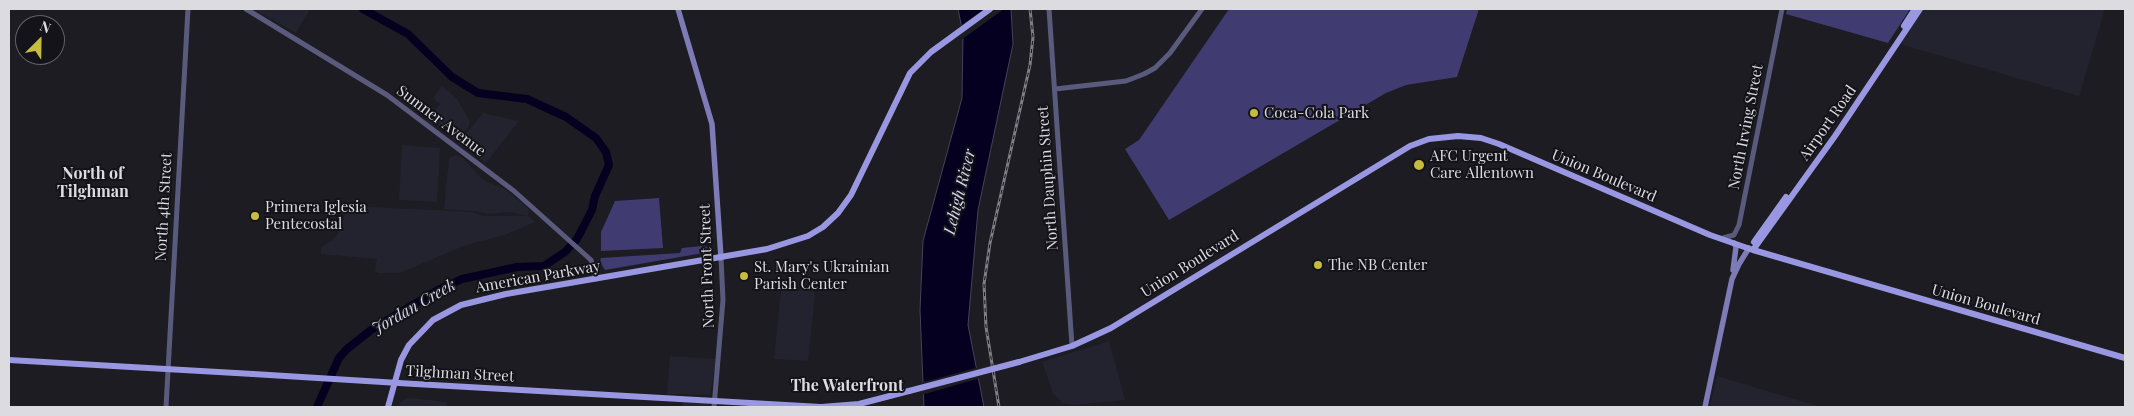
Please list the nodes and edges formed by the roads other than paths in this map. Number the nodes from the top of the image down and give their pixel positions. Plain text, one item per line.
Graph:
1 (188, 9) edge
2 (246, 9) edge
3 (678, 9) edge
4 (990, 9) edge
5 (1049, 9) edge
6 (1202, 9) edge
7 (1782, 9) edge
8 (1915, 9) edge
9 (1920, 9) edge
10 (1055, 89) junction
11 (1720, 238) junction
12 (1734, 243) junction
13 (1751, 249) junction
14 (721, 258) junction
15 (596, 279) junction
16 (1732, 279) junction
17 (1072, 346) junction
18 (2125, 358) edge
19 (9, 360) edge
20 (168, 369) junction
21 (909, 391) joint
22 (715, 400) junction
23 (166, 407) edge
24 (388, 407) edge
25 (714, 407) edge
26 (1706, 407) edge

1 - 20 street, North 4th Street
2 - 15 street, Sumner Avenue
3 - 14 main road, North Front Street
4 - 14 main road, American Parkway
5 - 10 street, North Dauphin Street
6 - 10 street
7 - 11 street, North Irving Street
8 - 13 main road, Airport Road
9 - 13 main road, Airport Road
10 - 17 street, North Dauphin Street
11 - 12 main road, Union Boulevard
11 - 17 main road, Union Boulevard
12 - 13 main road, Union Boulevard
12 - 16 main road
13 - 16 main road
13 - 18 main road, Union Boulevard
14 - 15 main road, American Parkway
14 - 22 street, North Front Street
15 - 24 main road, American Parkway
16 - 26 main road
17 - 21 main road, Union Boulevard, bridge
19 - 20 main road, Tilghman Street
20 - 22 main road, Tilghman Street, bridge
20 - 23 street, North 4th Street
21 - 22 main road, Tilghman Street
22 - 25 street, North Front Street

